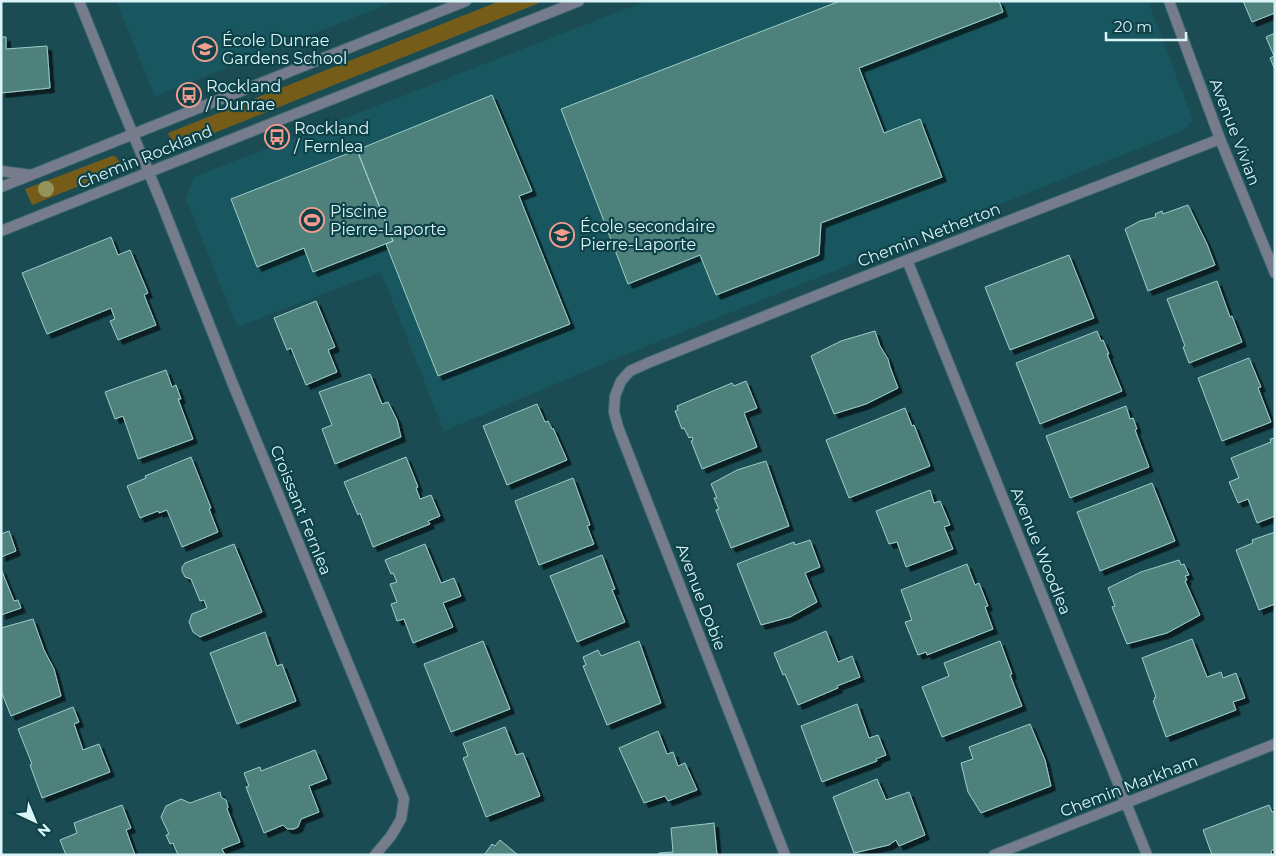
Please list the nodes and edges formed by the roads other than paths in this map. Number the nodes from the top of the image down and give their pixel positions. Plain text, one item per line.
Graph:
1 (79, 1) edge
2 (466, 1) edge
3 (579, 1) edge
4 (1169, 1) edge
5 (133, 134) junction
6 (1220, 139) junction
7 (1, 171) edge
8 (148, 172) junction
9 (31, 175) junction
10 (1, 186) edge
11 (1, 231) edge
12 (907, 260) junction
13 (1275, 273) edge
14 (650, 362) joint
15 (1275, 744) edge
16 (1127, 802) junction
17 (375, 855) edge
18 (785, 855) edge
19 (994, 855) edge
20 (1147, 855) edge

1 - 5 street, Croissant Fernlea
2 - 5 street, Chemin Rockland
3 - 8 street, Chemin Rockland
4 - 6 street, Avenue Vivian
5 - 8 street, Croissant Fernlea
5 - 9 street, Chemin Rockland
6 - 12 street, Chemin Netherton
6 - 13 street, Avenue Vivian
7 - 9 street
8 - 11 street, Chemin Rockland
8 - 17 street, Croissant Fernlea
9 - 10 street, Chemin Rockland
12 - 14 street, Chemin Netherton
12 - 16 street, Avenue Woodlea
14 - 18 street, Avenue Dobie
15 - 16 street, Chemin Markham
16 - 19 street, Chemin Markham
16 - 20 street, Avenue Woodlea

